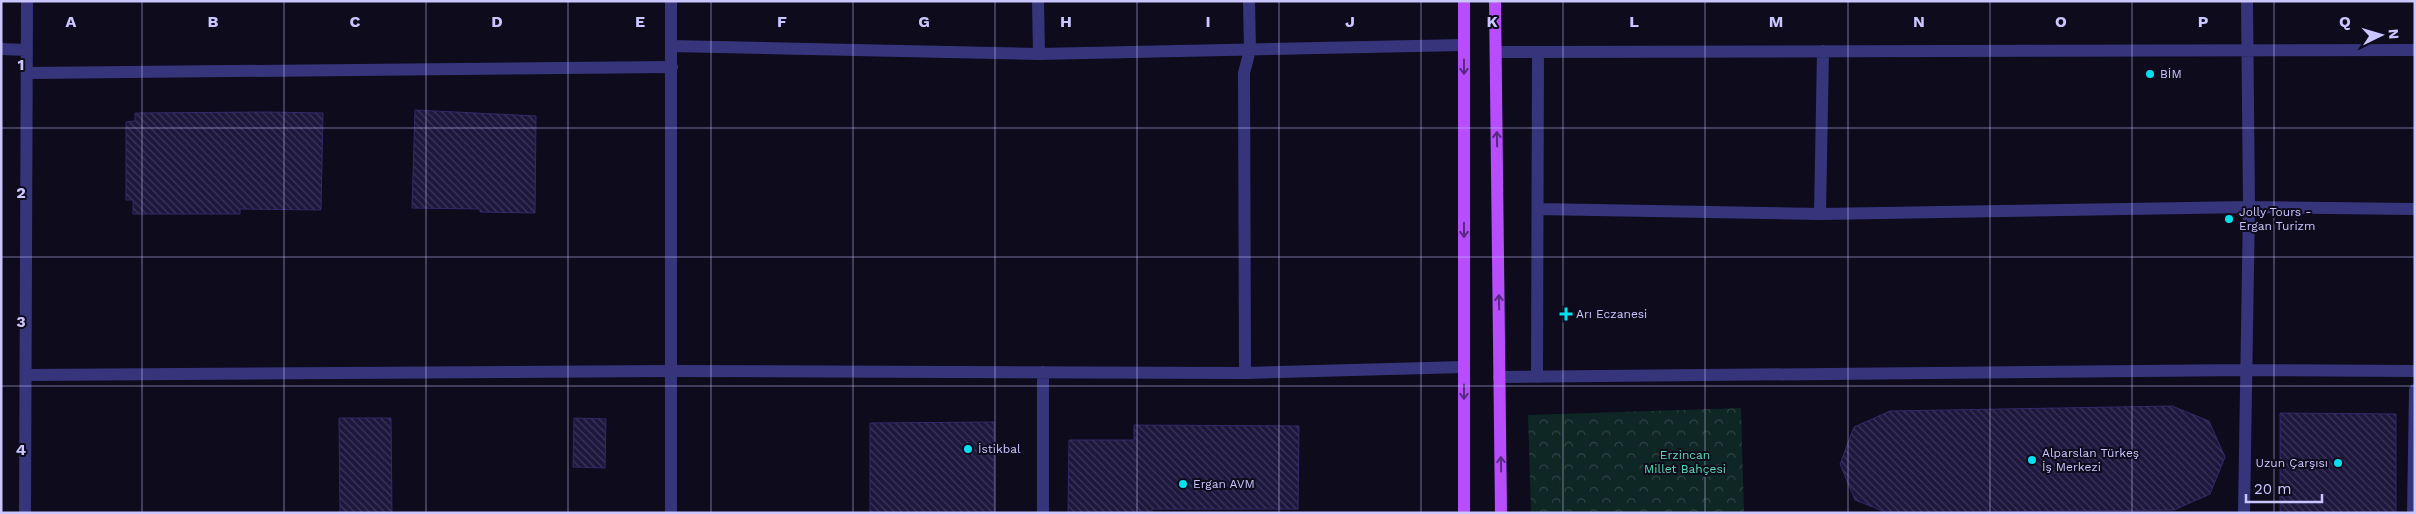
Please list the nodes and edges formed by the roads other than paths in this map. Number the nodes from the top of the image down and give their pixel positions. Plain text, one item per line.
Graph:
1 (27, 1) edge
2 (672, 1) edge
3 (1038, 1) edge
4 (1249, 1) edge
5 (1464, 1) edge
6 (1496, 1) edge
7 (2247, 1) edge
8 (1464, 45) junction
9 (671, 46) junction
10 (1, 49) edge
11 (27, 50) junction
12 (1250, 50) junction
13 (2247, 50) junction
14 (2415, 50) edge
15 (1823, 51) junction
16 (1496, 52) junction
17 (1538, 52) junction
18 (1039, 54) junction
19 (672, 67) junction
20 (27, 73) junction
21 (2249, 207) junction
22 (1538, 209) junction
23 (2415, 209) edge
24 (1820, 214) junction
25 (1464, 368) junction
26 (2246, 370) junction
27 (671, 371) junction
28 (2415, 371) edge
29 (1043, 372) junction
30 (1245, 373) junction
31 (26, 375) junction
32 (1500, 377) junction
33 (1538, 377) junction
34 (2415, 390) edge
35 (25, 513) edge
36 (671, 513) edge
37 (1043, 513) edge
38 (1464, 513) edge
39 (1501, 513) edge
40 (2244, 513) edge
41 (2413, 513) edge

1 - 11 street
2 - 9 street
3 - 18 street
4 - 12 street
5 - 8 main road
6 - 16 main road
7 - 13 street
8 - 12 street
8 -> 25 main road
9 - 18 street
9 - 19 street
10 - 11 street
11 - 20 street
12 - 18 street
12 - 30 street
13 - 14 street
13 - 15 street
13 - 21 street
15 - 17 street
15 - 24 street
16 - 17 street
32 -> 16 main road
17 - 22 street
19 - 20 street
19 - 27 street
20 - 31 street
21 - 23 street
21 - 24 street
21 - 26 street
22 - 24 street
22 - 33 street
25 - 30 street
25 -> 38 main road
26 - 28 street
26 - 33 street
26 - 40 street
27 - 29 street
27 - 31 street
27 - 36 street
29 - 30 street
29 - 37 street
31 - 35 street
32 - 33 street
39 -> 32 main road
34 - 41 street

